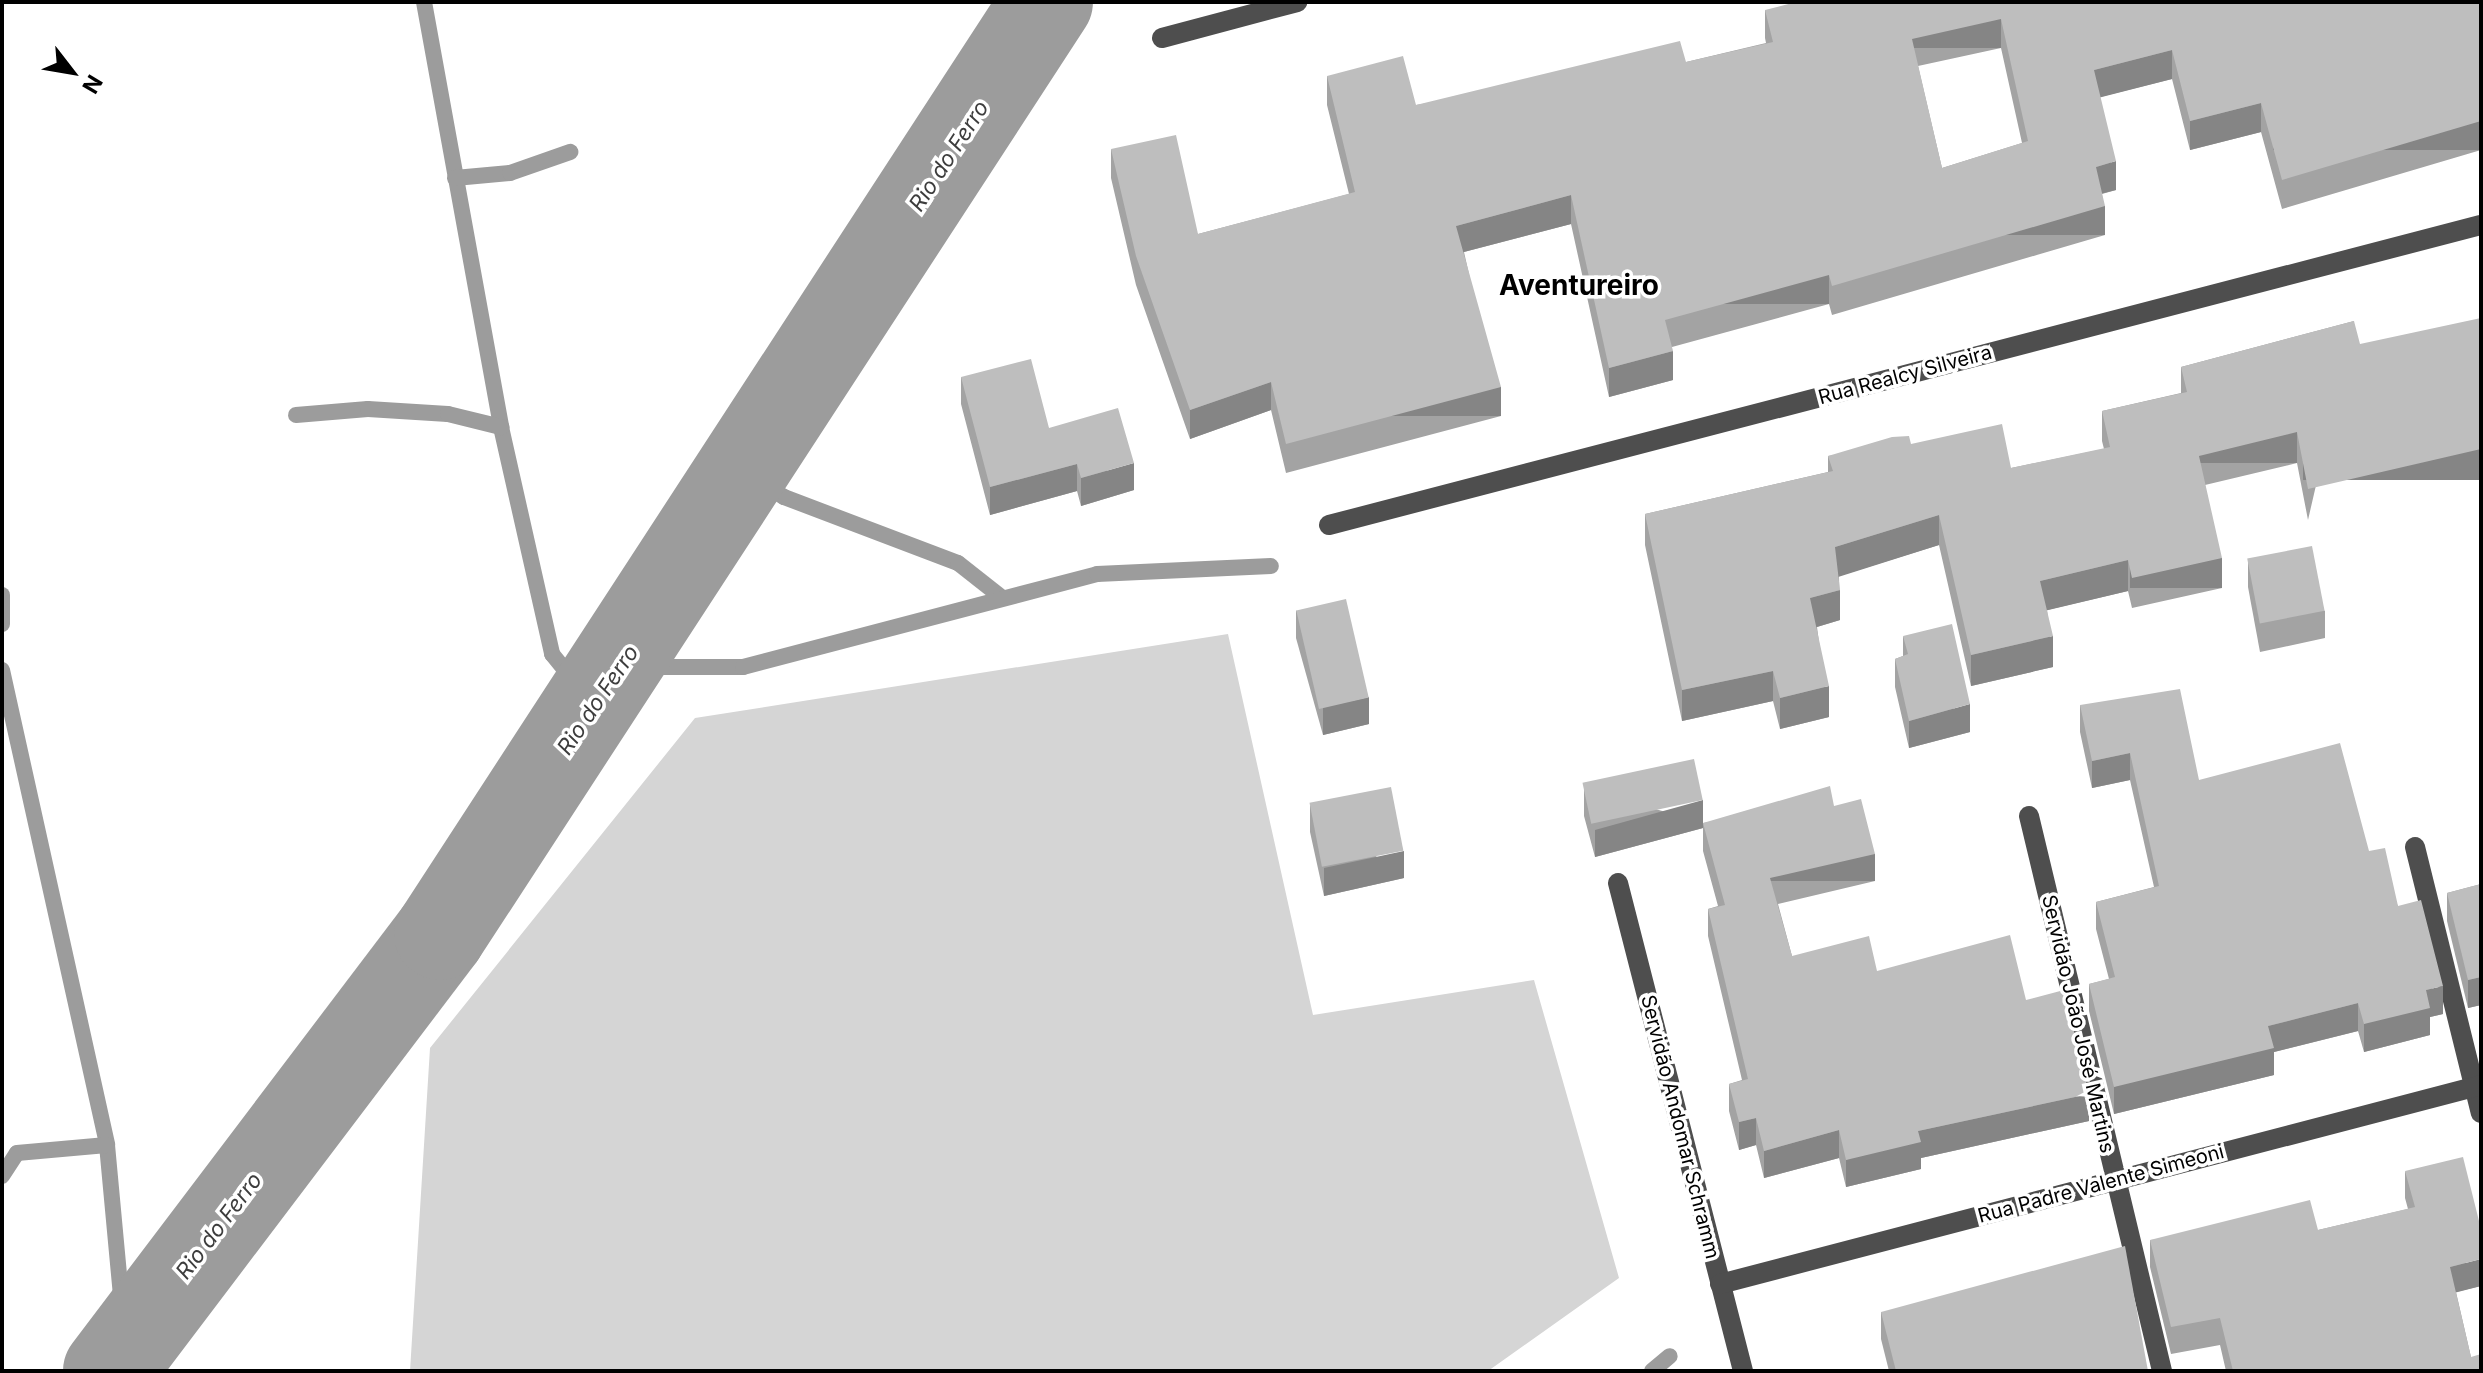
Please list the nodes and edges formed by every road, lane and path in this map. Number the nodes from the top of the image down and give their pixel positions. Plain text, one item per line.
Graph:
1 (1297, 2) edge
2 (1162, 38) dead end
3 (2481, 225) edge
4 (1329, 525) dead end
5 (2029, 816) dead end
6 (2415, 847) dead end
7 (1618, 883) dead end
8 (2478, 1086) edge
9 (2481, 1113) edge
10 (2116, 1180) junction
11 (1720, 1284) junction
12 (1743, 1371) edge
13 (2162, 1371) edge

1 - 2 street
3 - 4 street, Rua Realcy Silveira
5 - 10 street, Servidão João José Martins
6 - 8 street
7 - 11 street, Servidão Andomar Schramm
8 - 9 street
8 - 10 street, Rua Padre Valente Simeoni
10 - 11 street, Rua Padre Valente Simeoni
10 - 13 street, Servidão João José Martins
11 - 12 street, Servidão Andomar Schramm

